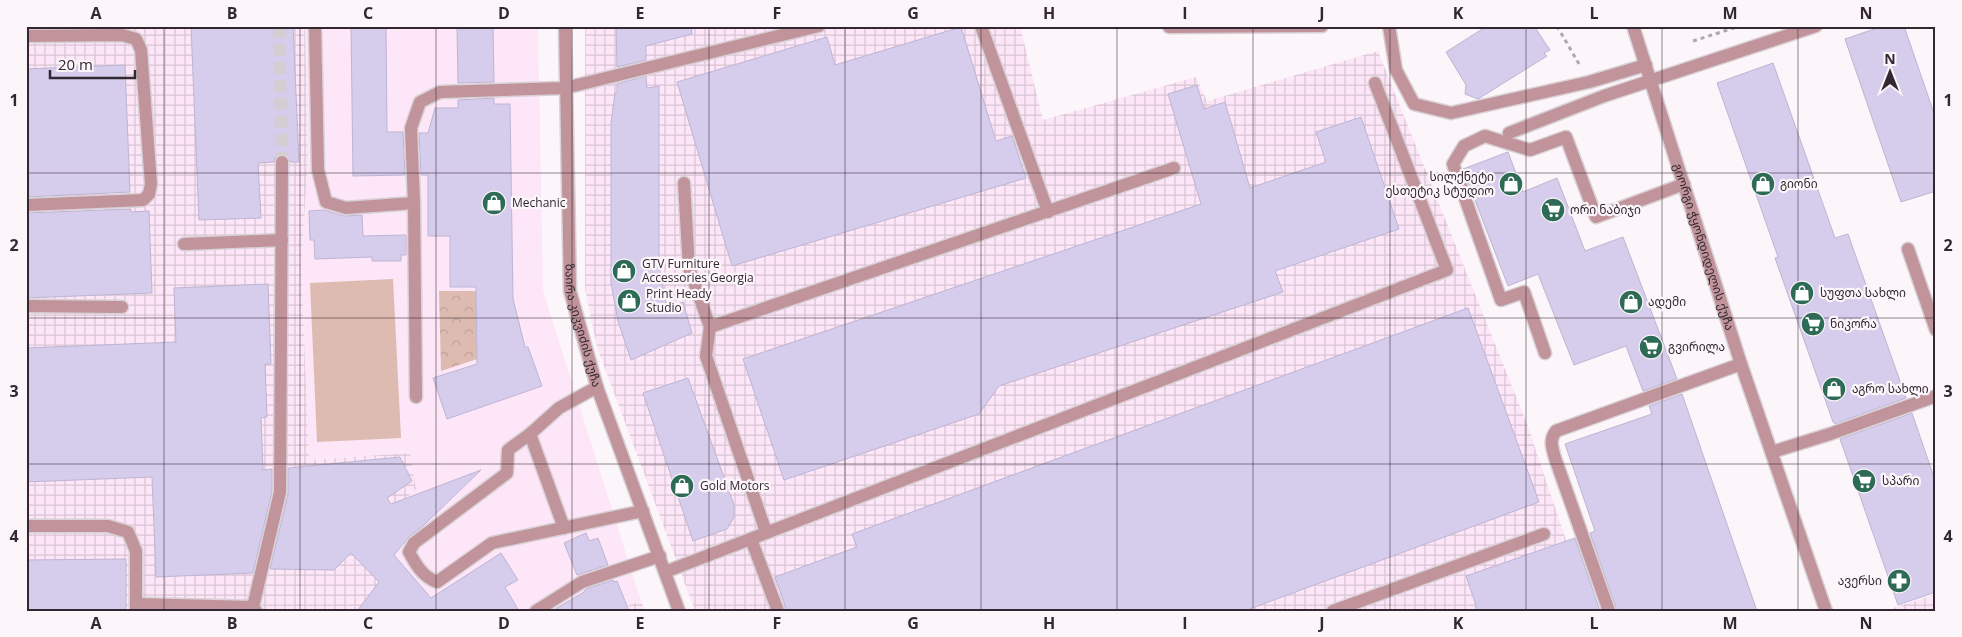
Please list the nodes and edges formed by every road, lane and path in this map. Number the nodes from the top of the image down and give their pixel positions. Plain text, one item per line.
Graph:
1 (315, 26) edge
2 (565, 26) edge
3 (819, 26) edge
4 (981, 26) edge
5 (1322, 26) edge
6 (1389, 26) edge
7 (1556, 26) edge
8 (1633, 26) edge
9 (1740, 26) edge
10 (1169, 27) edge
11 (1809, 27) edge
12 (26, 36) edge
13 (1693, 41) dead end
14 (1646, 64) junction
15 (1650, 81) junction
16 (1589, 82) junction
17 (1375, 83) dead end
18 (566, 88) junction
19 (1509, 133) dead end
20 (282, 162) tunnel mouth
21 (1174, 168) dead end
22 (684, 183) dead end
23 (1684, 184) junction
24 (414, 203) junction
25 (26, 206) edge
26 (1048, 212) junction
27 (282, 240) junction
28 (184, 244) dead end
29 (1908, 249) dead end
30 (26, 306) edge
31 (122, 307) dead end
32 (710, 327) junction
33 (1936, 330) edge
34 (1546, 353) dead end
35 (1741, 364) junction
36 (597, 387) junction
37 (1936, 396) edge
38 (416, 397) dead end
39 (530, 434) junction
40 (1772, 452) junction
41 (643, 511) junction
42 (26, 526) edge
43 (564, 528) junction
44 (766, 532) junction
45 (1544, 534) dead end
46 (751, 538) junction
47 (660, 556) junction
48 (665, 572) junction
49 (136, 608) edge
50 (254, 609) edge
51 (536, 611) edge
52 (679, 611) edge
53 (778, 611) edge
54 (1333, 611) edge
55 (1609, 611) edge
56 (1826, 611) edge

1 - 24 street
2 - 18 street, ზაირა კიკვიძის ქუჩა
3 - 18 street
4 - 26 street
5 - 10 street
6 - 16 street
7 - 16 path
8 - 14 street, გიორგი ჭყონდიდელის ქუჩა
9 - 13 path
11 - 15 street
12 - 25 street
14 - 15 street, გიორგი ჭყონდიდელის ქუჩა
14 - 16 street
15 - 19 street
15 - 23 street, გიორგი ჭყონდიდელის ქუჩა
17 - 44 street
18 - 24 street
18 - 36 street, ზაირა კიკვიძის ქუჩა
20 - 27 street
21 - 26 street
22 - 32 street
23 - 34 street
23 - 35 street, გიორგი ჭყონდიდელის ქუჩა
24 - 38 street
26 - 32 street
27 - 28 street
27 - 50 street
29 - 33 street
30 - 31 street
32 - 44 street
35 - 40 street, გიორგი ჭყონდიდელის ქუჩა
35 - 55 street
36 - 39 street
36 - 41 street, ზაირა კიკვიძის ქუჩა
37 - 40 street
39 - 43 street
39 - 43 street
40 - 56 street, გიორგი ჭყონდიდელის ქუჩა
41 - 43 street
41 - 47 street, ზაირა კიკვიძის ქუჩა
42 - 49 street
44 - 46 street
45 - 54 street
46 - 48 street
46 - 53 street
47 - 48 street, ზაირა კიკვიძის ქუჩა
47 - 51 street
48 - 52 street, ზაირა კიკვიძის ქუჩა
49 - 50 street

